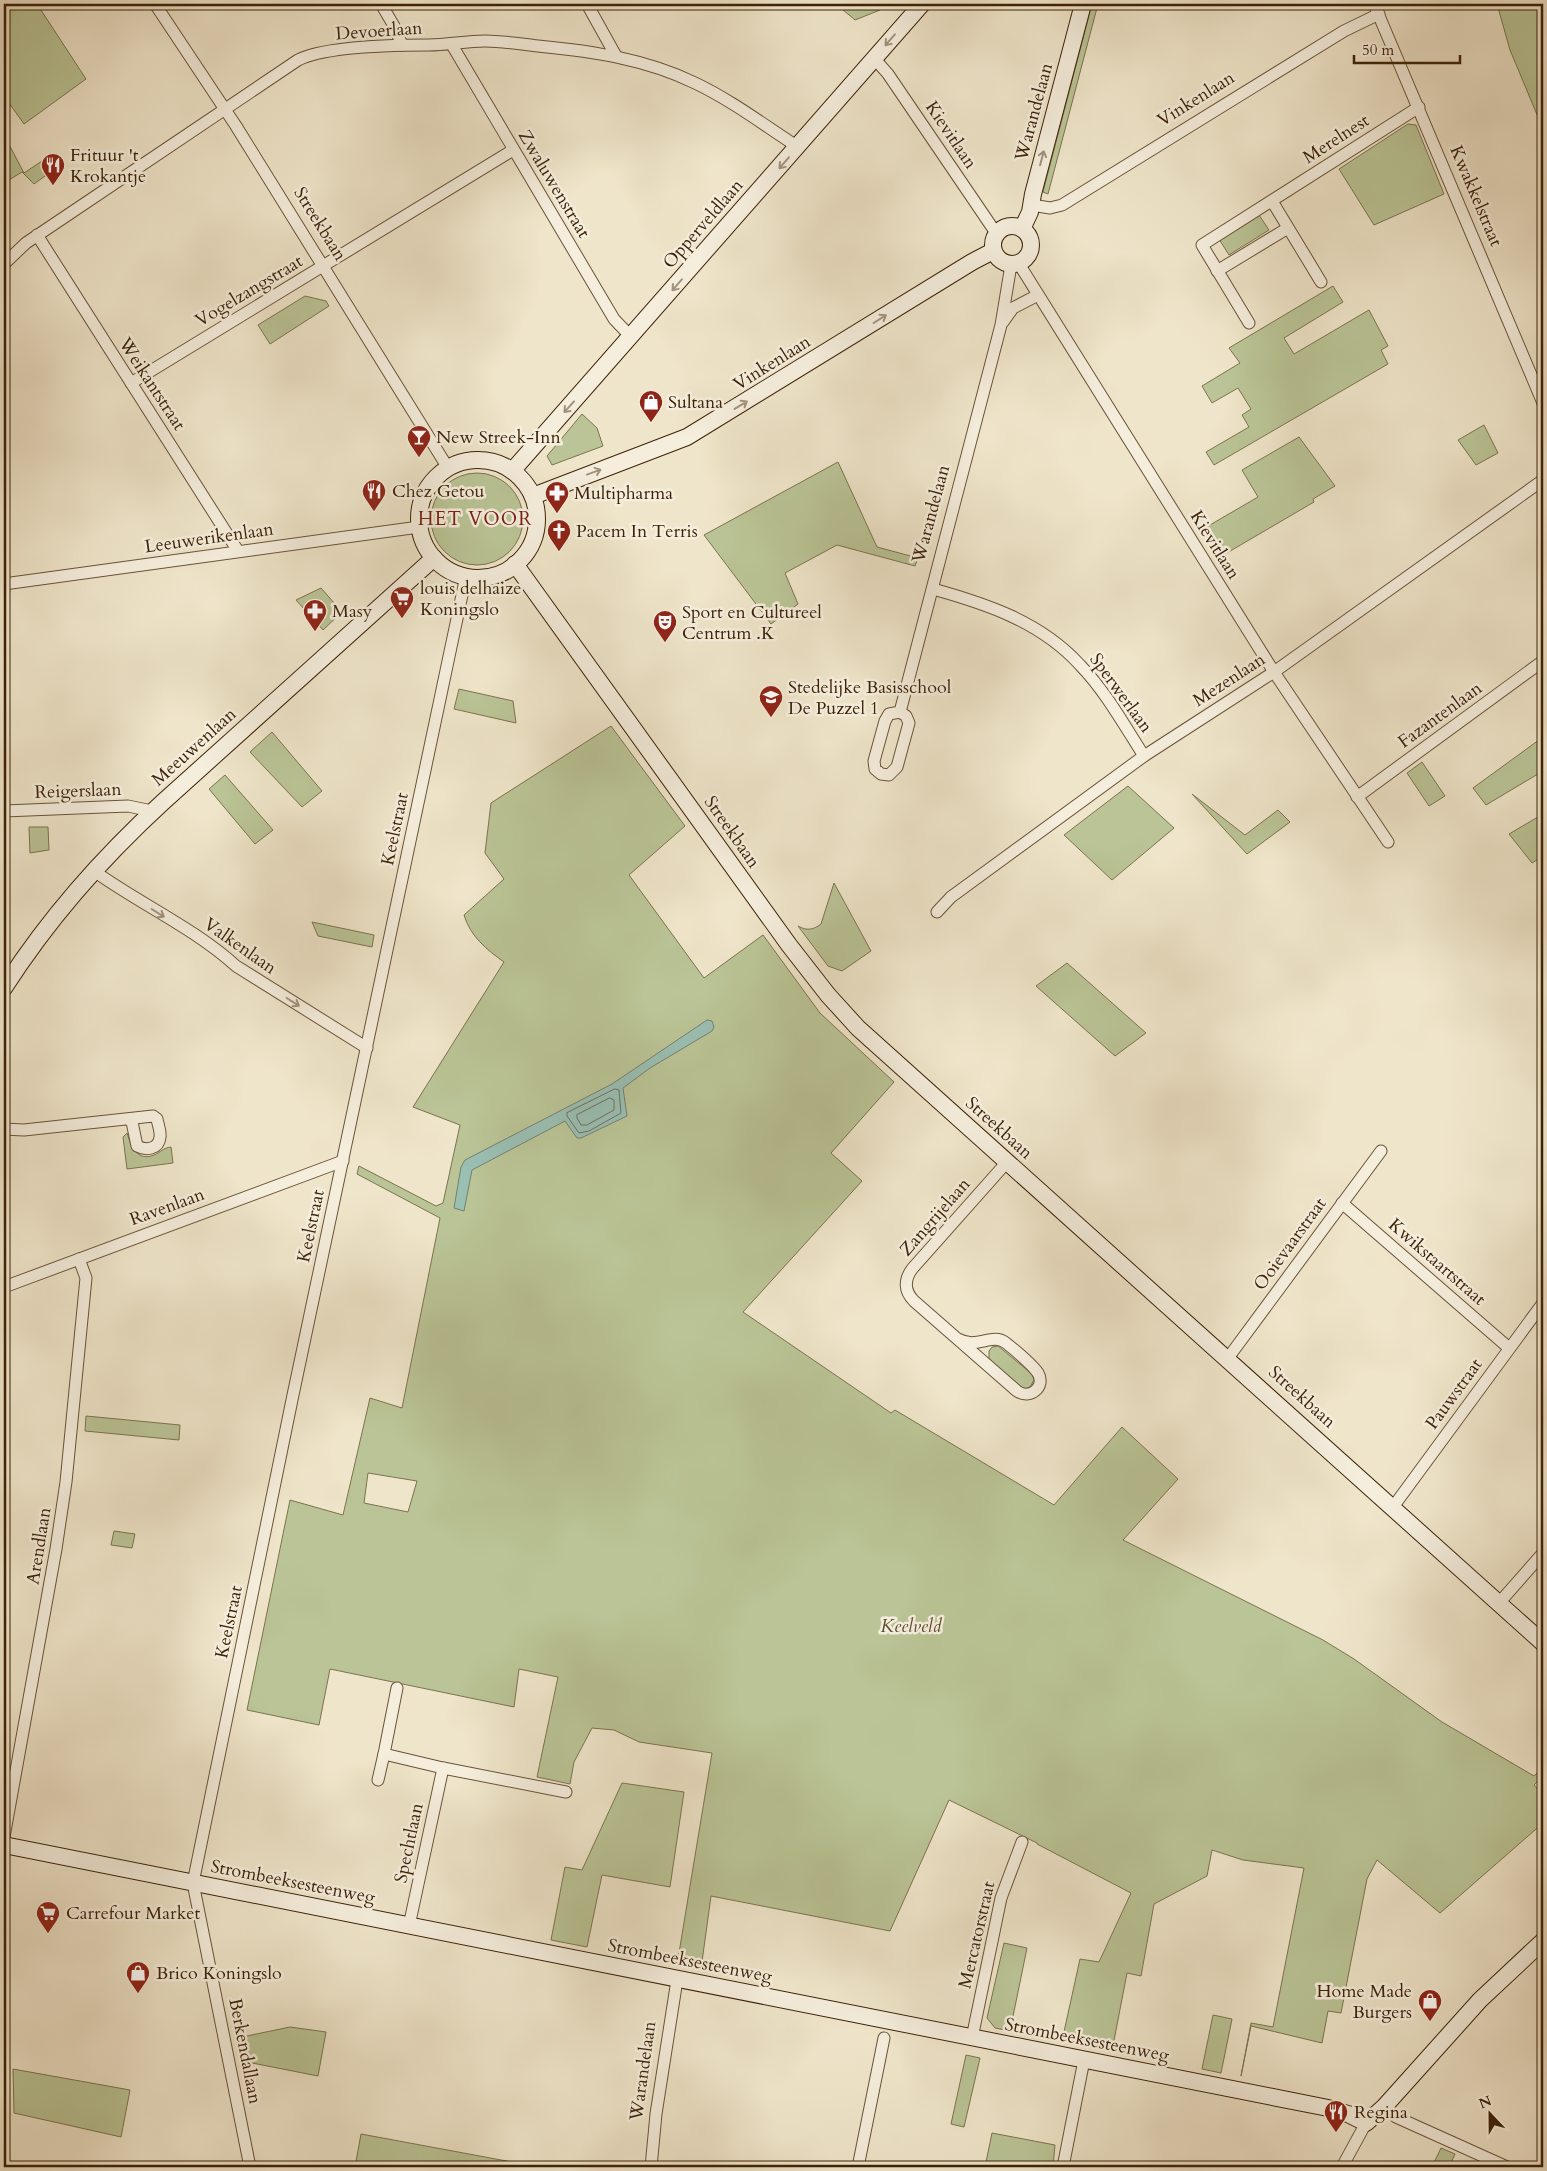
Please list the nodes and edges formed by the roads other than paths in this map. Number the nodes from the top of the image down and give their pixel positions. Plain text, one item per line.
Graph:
1 (155, 4) edge
2 (381, 4) edge
3 (587, 4) edge
4 (922, 4) edge
5 (1083, 4) edge
6 (1376, 9) edge
7 (402, 45) junction
8 (452, 45) junction
9 (616, 56) junction
10 (874, 58) junction
11 (1419, 107) junction
12 (224, 108) junction
13 (798, 147) junction
14 (513, 150) junction
15 (1272, 201) junction
16 (1032, 205) junction
17 (1022, 228) junction
18 (1288, 228) junction
19 (996, 233) junction
20 (37, 235) junction
21 (993, 251) junction
22 (4, 264) edge
23 (1015, 264) junction
24 (323, 266) junction
25 (1217, 271) junction
26 (1321, 282) dead end
27 (1038, 295) junction
28 (1249, 323) dead end
29 (1001, 326) junction
30 (631, 337) junction
31 (131, 383) junction
32 (1543, 403) edge
33 (448, 468) junction
34 (512, 470) junction
35 (1543, 480) edge
36 (533, 496) junction
37 (419, 527) junction
38 (238, 551) junction
39 (434, 558) junction
40 (515, 564) junction
41 (466, 576) junction
42 (4, 584) edge
43 (933, 589) junction
44 (1543, 661) edge
45 (1274, 672) junction
46 (900, 712) junction
47 (1144, 756) junction
48 (1357, 797) junction
49 (4, 811) edge
50 (152, 811) junction
51 (1388, 842) dead end
52 (94, 871) junction
53 (936, 912) dead end
54 (4, 988) edge
55 (366, 1048) junction
56 (128, 1119) dead end
57 (4, 1130) edge
58 (1381, 1151) dead end
59 (343, 1160) junction
60 (1007, 1162) junction
61 (1342, 1203) junction
62 (79, 1259) junction
63 (4, 1287) edge
64 (1543, 1303) edge
65 (958, 1339) junction
66 (1509, 1348) junction
67 (1228, 1358) junction
68 (1394, 1507) junction
69 (1543, 1553) edge
70 (1499, 1603) junction
71 (1543, 1643) edge
72 (397, 1688) dead end
73 (384, 1754) junction
74 (443, 1768) junction
75 (378, 1780) dead end
76 (566, 1792) dead end
77 (4, 1836) edge
78 (1022, 1842) dead end
79 (4, 1845) edge
80 (193, 1883) junction
81 (409, 1926) junction
82 (1543, 1941) edge
83 (677, 1980) junction
84 (884, 2038) dead end
85 (972, 2038) junction
86 (1084, 2060) junction
87 (1384, 2107) junction
88 (1366, 2123) junction
89 (250, 2167) edge
90 (651, 2167) edge
91 (858, 2167) edge
92 (1063, 2167) edge
93 (1342, 2167) edge
94 (1507, 2167) edge

1 - 12 street, Streekbaan
2 - 7 street
3 - 9 street
4 -> 10 street, Opperveldlaan
16 -> 5 street, Warandelaan
6 - 11 street, Kwakkelstraat
6 - 16 street, Vinkenlaan
7 - 8 street, Devoerlaan
7 - 12 street, Devoerlaan
8 - 9 street, Devoerlaan
8 - 14 street, Zwaluwenstraat
9 - 13 street, Devoerlaan
10 - 13 street, Opperveldlaan
10 - 19 street, Kievitlaan
11 - 15 street, Merelnest
11 - 32 street, Kwakkelstraat
12 - 20 street, Devoerlaan
12 - 24 street, Streekbaan
13 -> 30 street, Opperveldlaan
14 - 24 street, Vogelzangstraat
14 - 30 street, Zwaluwenstraat
15 - 18 street
15 - 25 street, Merelnest
16 - 17 street, Warandelaan
17 - 19 street
17 - 23 street, Warandelaan
18 - 25 street
18 - 26 street
19 - 21 street
20 - 22 street, Devoerlaan
20 - 31 street, Weikantstraat
21 - 23 street
36 -> 21 street, Vinkenlaan
23 - 27 street, Kievitlaan
23 - 29 street, Warandelaan
24 - 31 street, Vogelzangstraat
24 - 33 street, Streekbaan
25 - 28 street, Merelnest
27 - 29 street, Warandelaan
27 - 45 street, Kievitlaan
29 - 43 street, Warandelaan
30 -> 34 street, Opperveldlaan
31 - 38 street, Weikantstraat
33 - 34 street
33 - 37 street
34 - 36 street
35 - 45 street, Mezenlaan
36 - 40 street
37 - 38 street, Leeuwerikenlaan
37 - 39 street
38 - 42 street, Leeuwerikenlaan
39 - 41 street
39 - 50 street, Meeuwenlaan
40 - 41 street
40 - 60 street, Streekbaan
41 - 55 street, Keelstraat
43 - 46 street, Warandelaan
43 - 47 street, Sperwerlaan
44 - 48 street, Fazantenlaan
45 - 47 street, Mezenlaan
45 - 48 street, Kievitlaan
46 - 46 street, Warandelaan
47 - 53 street, Mezenlaan
48 - 51 street, Kievitlaan
49 - 50 street, Reigerslaan
50 - 52 street, Meeuwenlaan
52 - 54 street, Meeuwenlaan
52 -> 55 street, Valkenlaan
55 - 59 street, Keelstraat
56 - 57 street
58 - 61 street, Ooievaarstraat
59 - 62 street, Ravenlaan
59 - 80 street, Keelstraat
60 - 65 street, Zangrijelaan
60 - 67 street, Streekbaan
61 - 66 street, Kwikstaartstraat
61 - 67 street, Ooievaarstraat
62 - 63 street, Ravenlaan
62 - 77 street, Arendlaan
64 - 66 street, Pauwstraat
65 - 65 street, Zangrijelaan
66 - 68 street, Pauwstraat
67 - 68 street, Streekbaan
68 - 70 street, Streekbaan
69 - 70 street
70 - 71 street, Streekbaan
72 - 73 street
73 - 74 street
73 - 75 street
74 - 76 street
74 - 81 street, Spechtlaan
78 - 85 street, Mercatorstraat
79 - 80 street, Strombeeksesteenweg
80 - 81 street, Strombeeksesteenweg
80 - 89 street, Berkendallaan
81 - 83 street, Strombeeksesteenweg
82 - 87 street
83 - 85 street, Strombeeksesteenweg
83 - 90 street, Warandelaan
84 - 91 street
85 - 86 street, Strombeeksesteenweg
86 - 88 street, Strombeeksesteenweg
86 - 92 street
87 - 88 street
87 - 94 street
88 - 93 street

